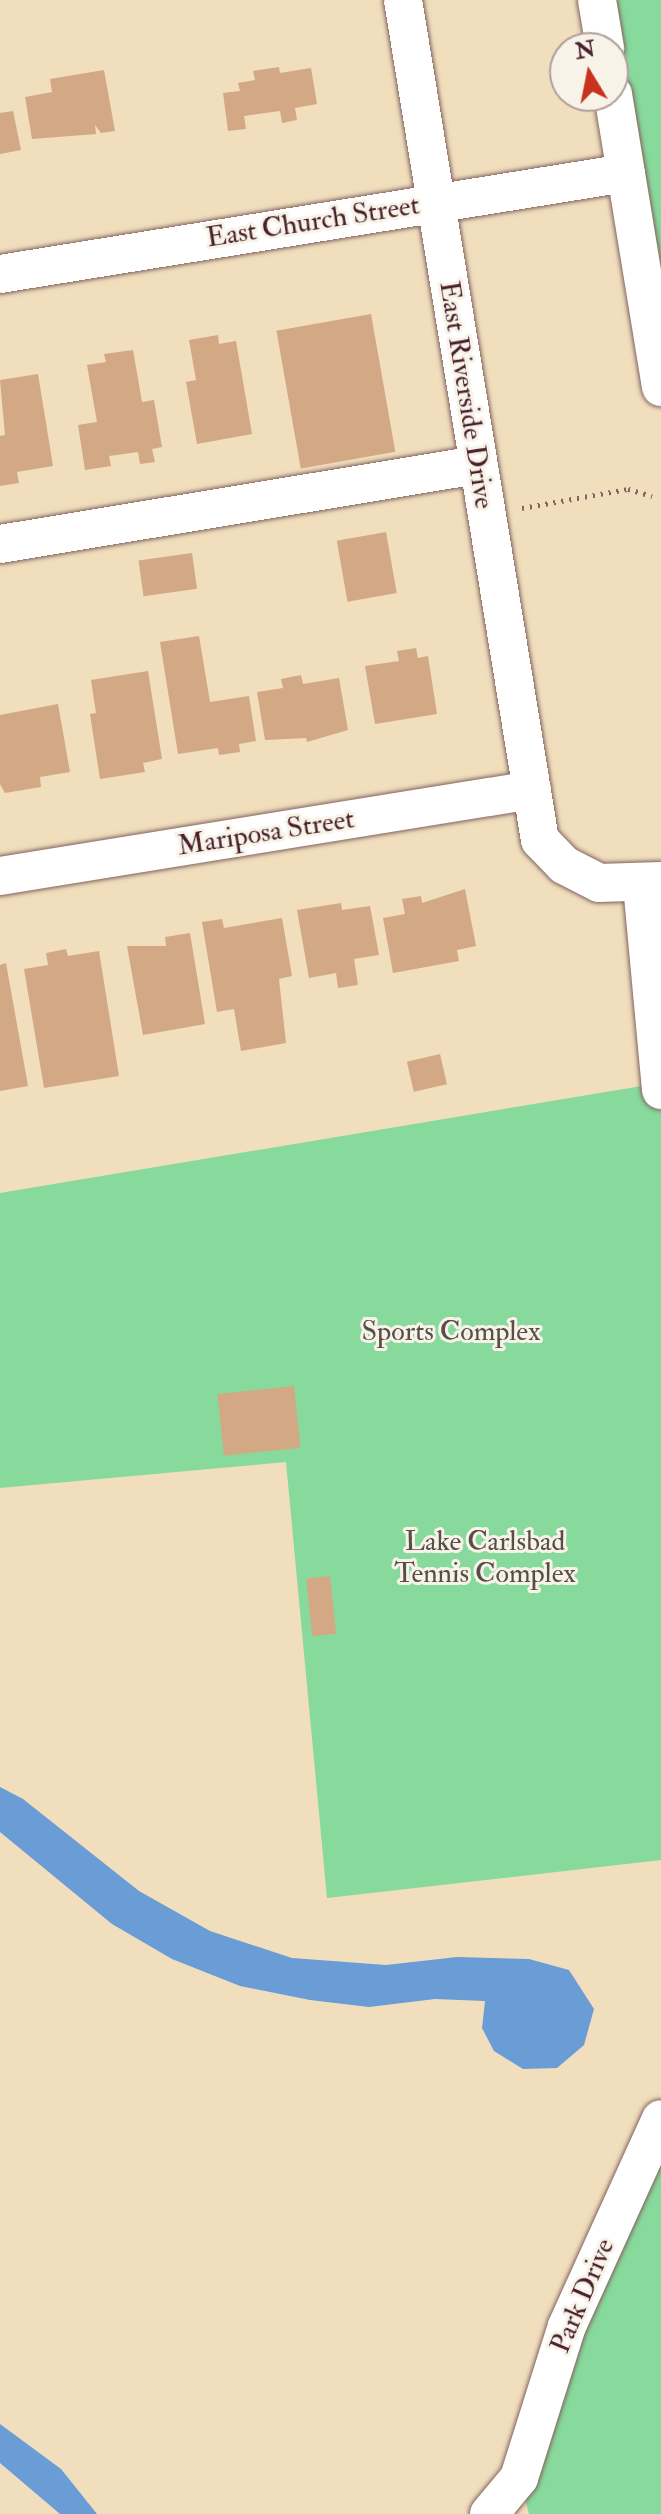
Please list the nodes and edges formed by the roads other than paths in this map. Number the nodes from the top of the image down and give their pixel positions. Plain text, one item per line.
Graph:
1 (403, 0) edge
2 (597, 0) edge
3 (602, 32) edge
4 (616, 112) edge
5 (626, 173) junction
6 (435, 203) junction
7 (0, 274) edge
8 (661, 387) edge
9 (477, 465) junction
10 (0, 544) edge
11 (532, 790) junction
12 (0, 876) edge
13 (651, 883) edge
14 (661, 1090) edge
15 (661, 2119) edge
16 (519, 2478) junction
17 (489, 2514) edge
18 (529, 2514) edge

1 - 6 street, East Riverside Drive
2 - 3 street
4 - 5 street
5 - 6 street, East Church Street
5 - 8 street
6 - 7 street, East Church Street
6 - 9 street, East Riverside Drive
9 - 10 street
9 - 11 street, East Riverside Drive
11 - 12 street, Mariposa Street
11 - 13 street
13 - 14 street
15 - 16 street, Park Drive
16 - 17 street, Park Drive
16 - 18 street

